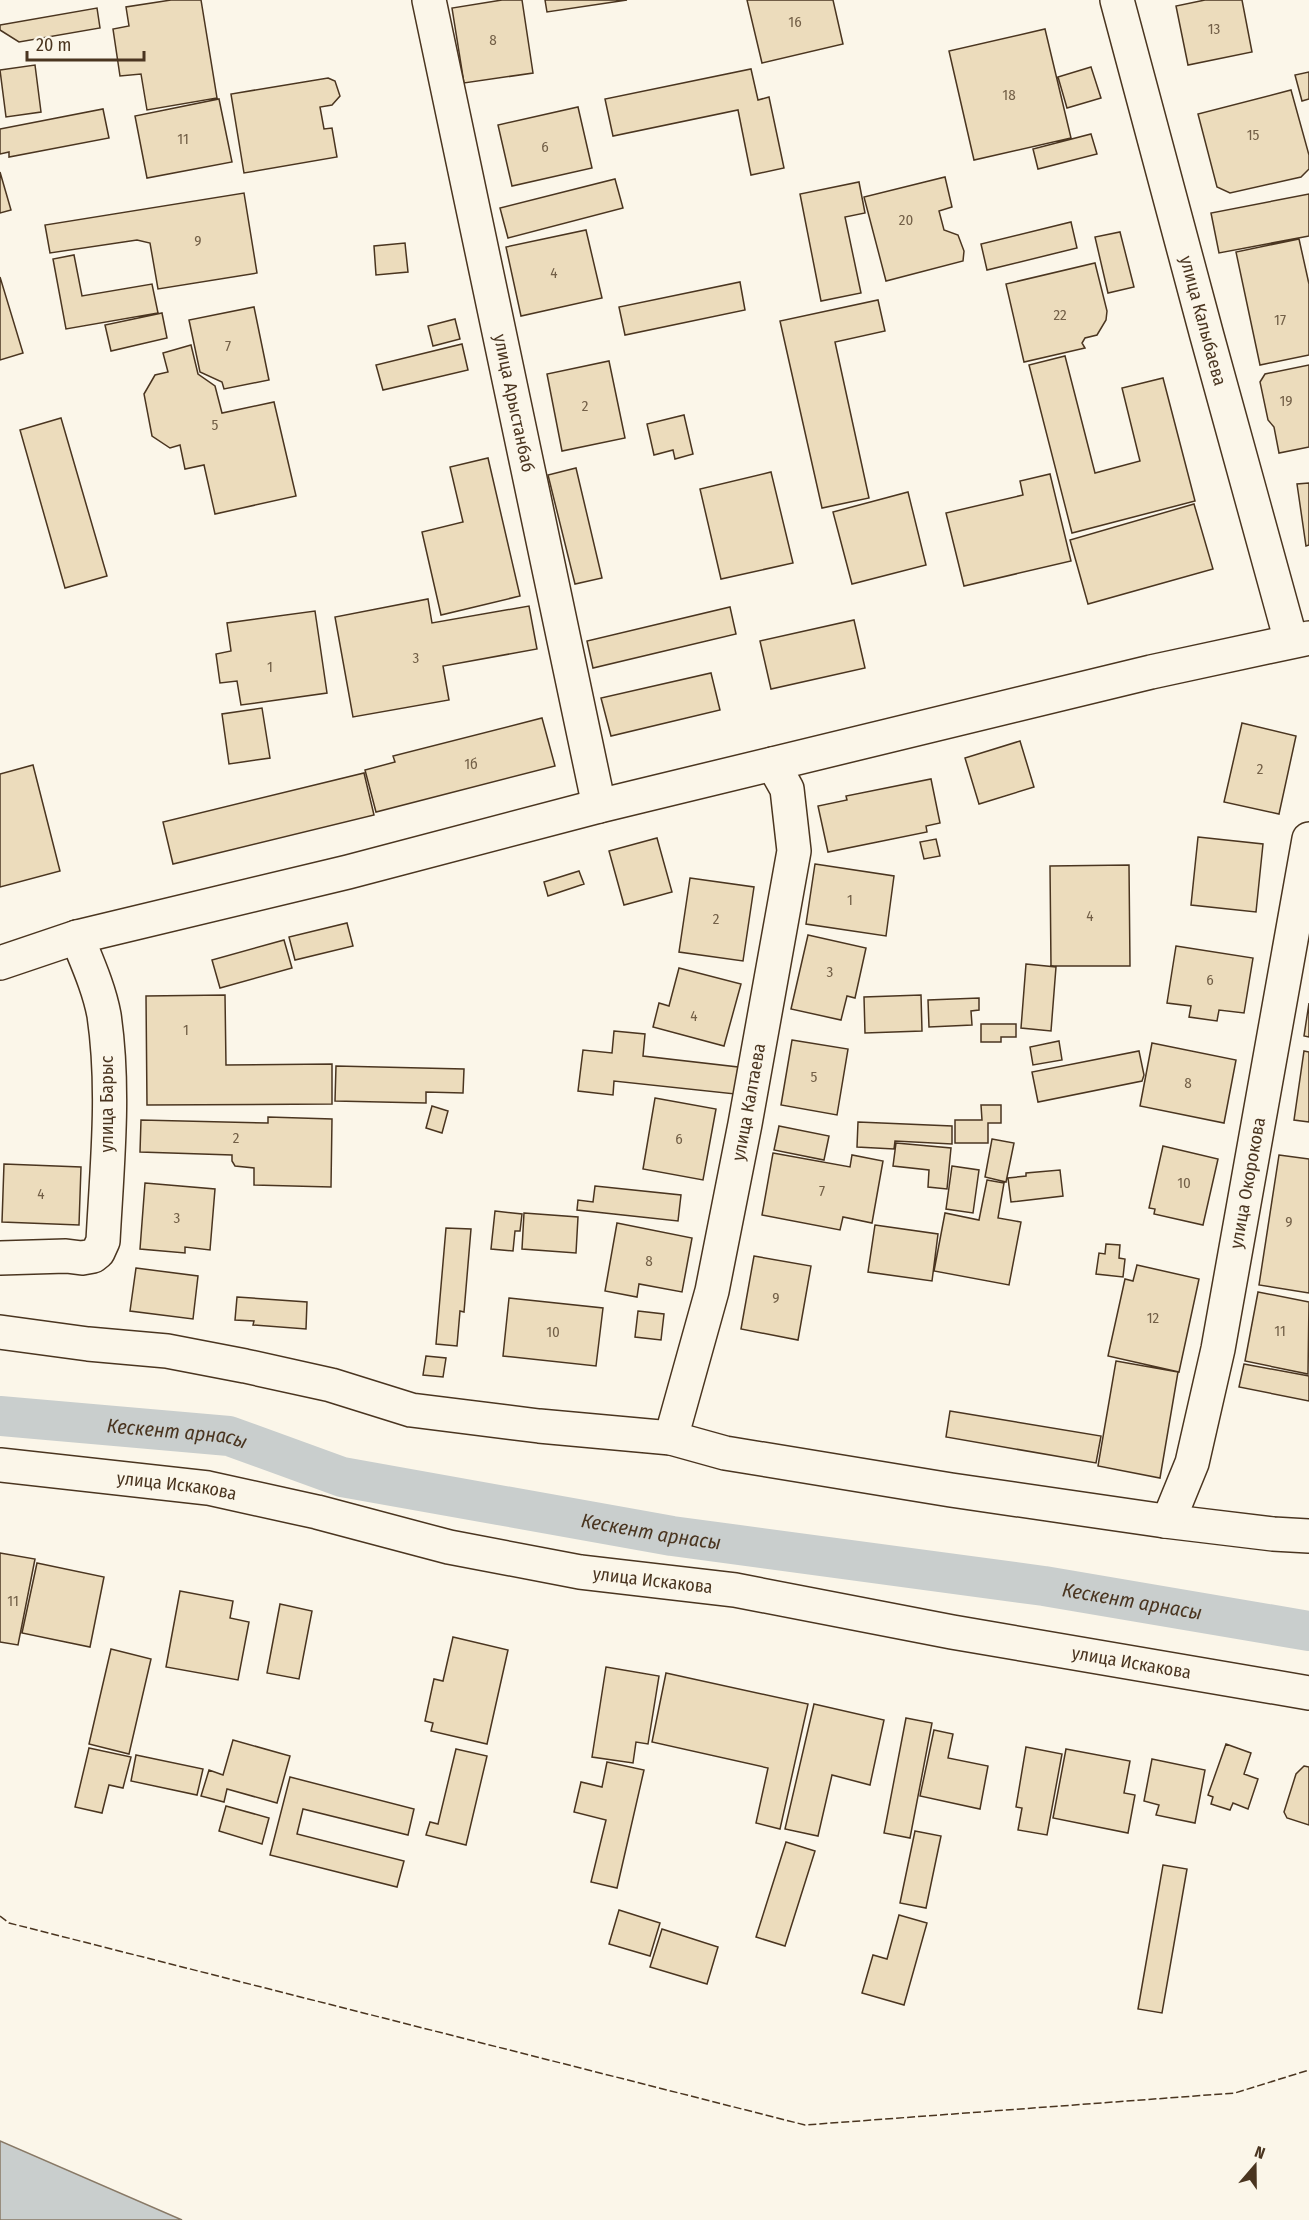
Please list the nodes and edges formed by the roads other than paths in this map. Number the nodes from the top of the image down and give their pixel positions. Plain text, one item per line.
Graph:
1 (429, 0) edge
2 (1117, 0) edge
3 (1300, 640) edge
4 (773, 764) junction
5 (599, 806) junction
6 (1309, 839) edge
7 (77, 937) junction
8 (0, 963) edge
9 (0, 1258) edge
10 (0, 1332) edge
11 (671, 1438) junction
12 (0, 1465) edge
13 (1165, 1521) junction
14 (1309, 1536) edge
15 (1309, 1693) edge

1 - 5 street, улица Арыстанбаб
2 - 3 street, улица Калыбаева
3 - 4 street
4 - 5 street
4 - 11 street, улица Калтаева
5 - 7 street
6 - 13 street, улица Окорокова
7 - 8 street
7 - 9 street, улица Барыс
10 - 11 street
11 - 13 street
12 - 15 street, улица Искакова
13 - 14 street

